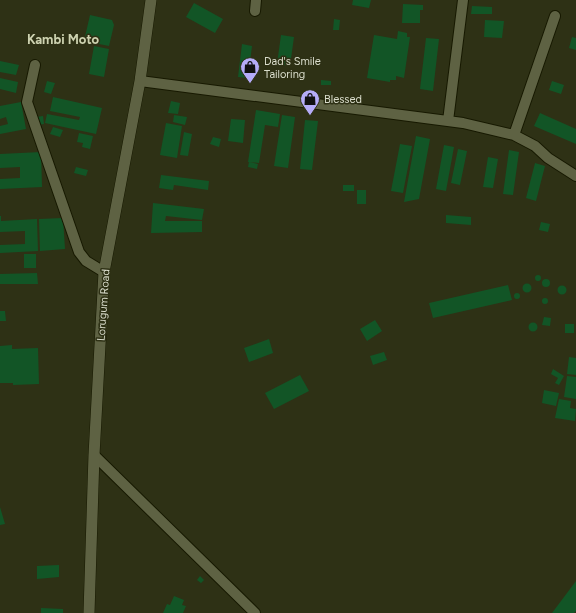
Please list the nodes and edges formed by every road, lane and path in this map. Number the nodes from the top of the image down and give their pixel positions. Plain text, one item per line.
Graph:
1 (151, 0) edge
2 (256, 0) edge
3 (463, 0) edge
4 (255, 11) dead end
5 (555, 16) dead end
6 (35, 64) dead end
7 (140, 80) junction
8 (448, 121) junction
9 (514, 135) junction
10 (576, 176) edge
11 (104, 272) junction
12 (94, 455) junction
13 (89, 613) edge
14 (255, 613) edge

1 - 7 main road, Lorugum Road
2 - 4 street
3 - 8 street
5 - 9 street
6 - 11 street
7 - 8 street
7 - 11 main road, Lorugum Road
8 - 9 street
9 - 10 street
11 - 12 main road, Lorugum Road
12 - 13 main road, Lorugum Road
12 - 14 street

